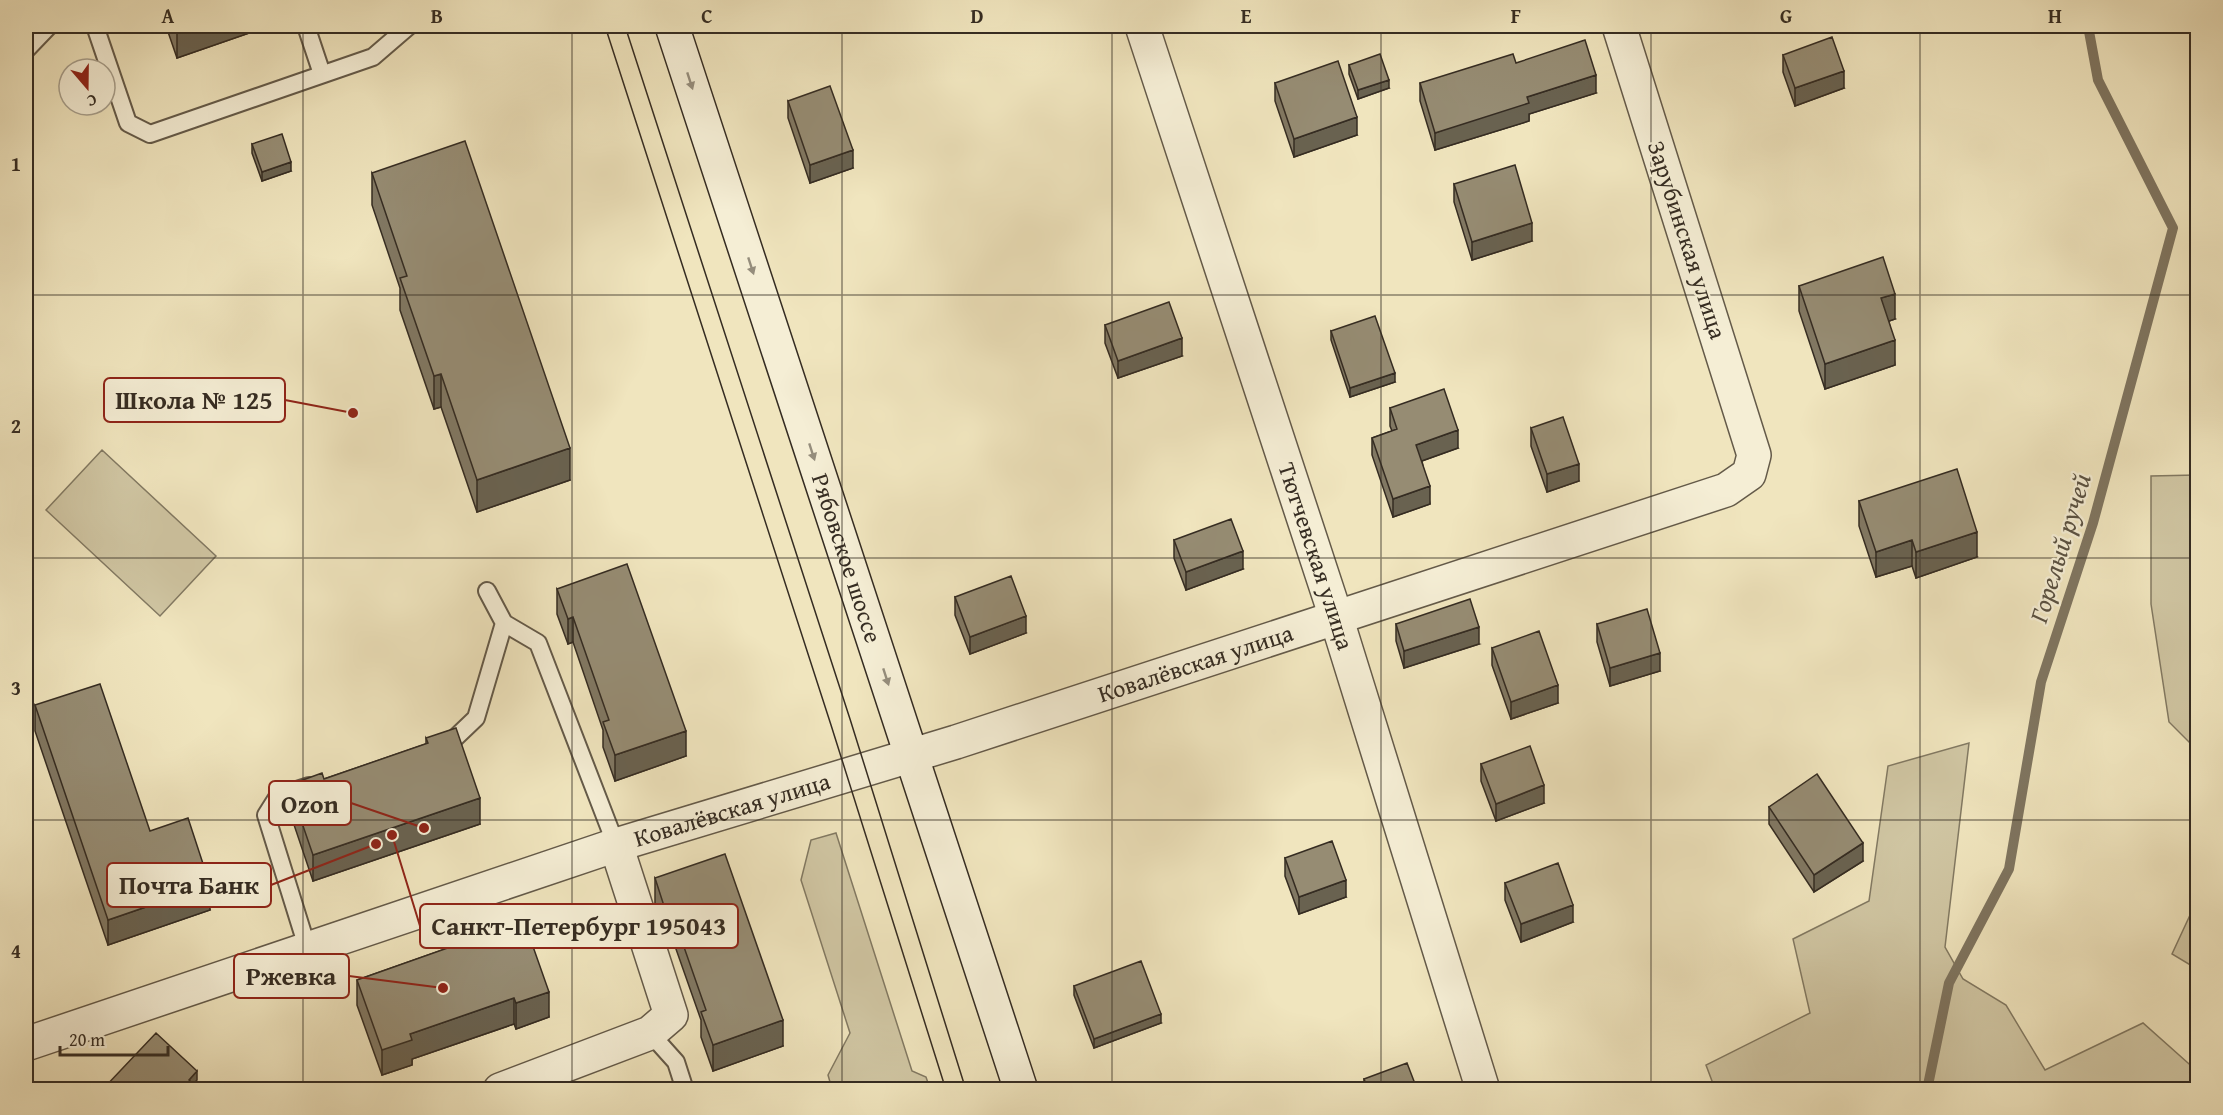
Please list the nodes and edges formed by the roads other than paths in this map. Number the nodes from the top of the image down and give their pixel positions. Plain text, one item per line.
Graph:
1 (49, 26) edge
2 (95, 26) edge
3 (306, 26) edge
4 (409, 26) edge
5 (672, 26) edge
6 (1142, 26) edge
7 (1619, 26) edge
8 (26, 50) edge
9 (322, 74) junction
10 (1754, 455) joint
11 (487, 591) dead end
12 (1335, 617) junction
13 (504, 623) junction
14 (421, 750) edge
15 (912, 755) junction
16 (322, 782) edge
17 (616, 845) junction
18 (308, 950) junction
19 (650, 1033) junction
20 (28, 1040) edge
21 (500, 1089) edge
22 (685, 1089) edge
23 (1021, 1089) edge
24 (1483, 1089) edge

1 - 8 lane
2 - 9 lane
3 - 9 lane
4 - 9 lane
5 -> 15 street, Рябовское шоссе
6 - 12 street, Тютчевская улица
7 - 10 street, Зарубинская улица
10 - 12 street, Ковалёвская улица
11 - 13 lane
12 - 15 street, Ковалёвская улица
12 - 24 street, Тютчевская улица
13 - 14 lane
13 - 17 lane
15 - 17 street, Ковалёвская улица
15 - 23 street, Рябовское шоссе
16 - 18 lane
17 - 18 street, Ковалёвская улица
17 - 19 street, Ковалёвская улица
18 - 20 street, Ковалёвская улица
19 - 21 street, Ковалёвская улица
19 - 22 lane

